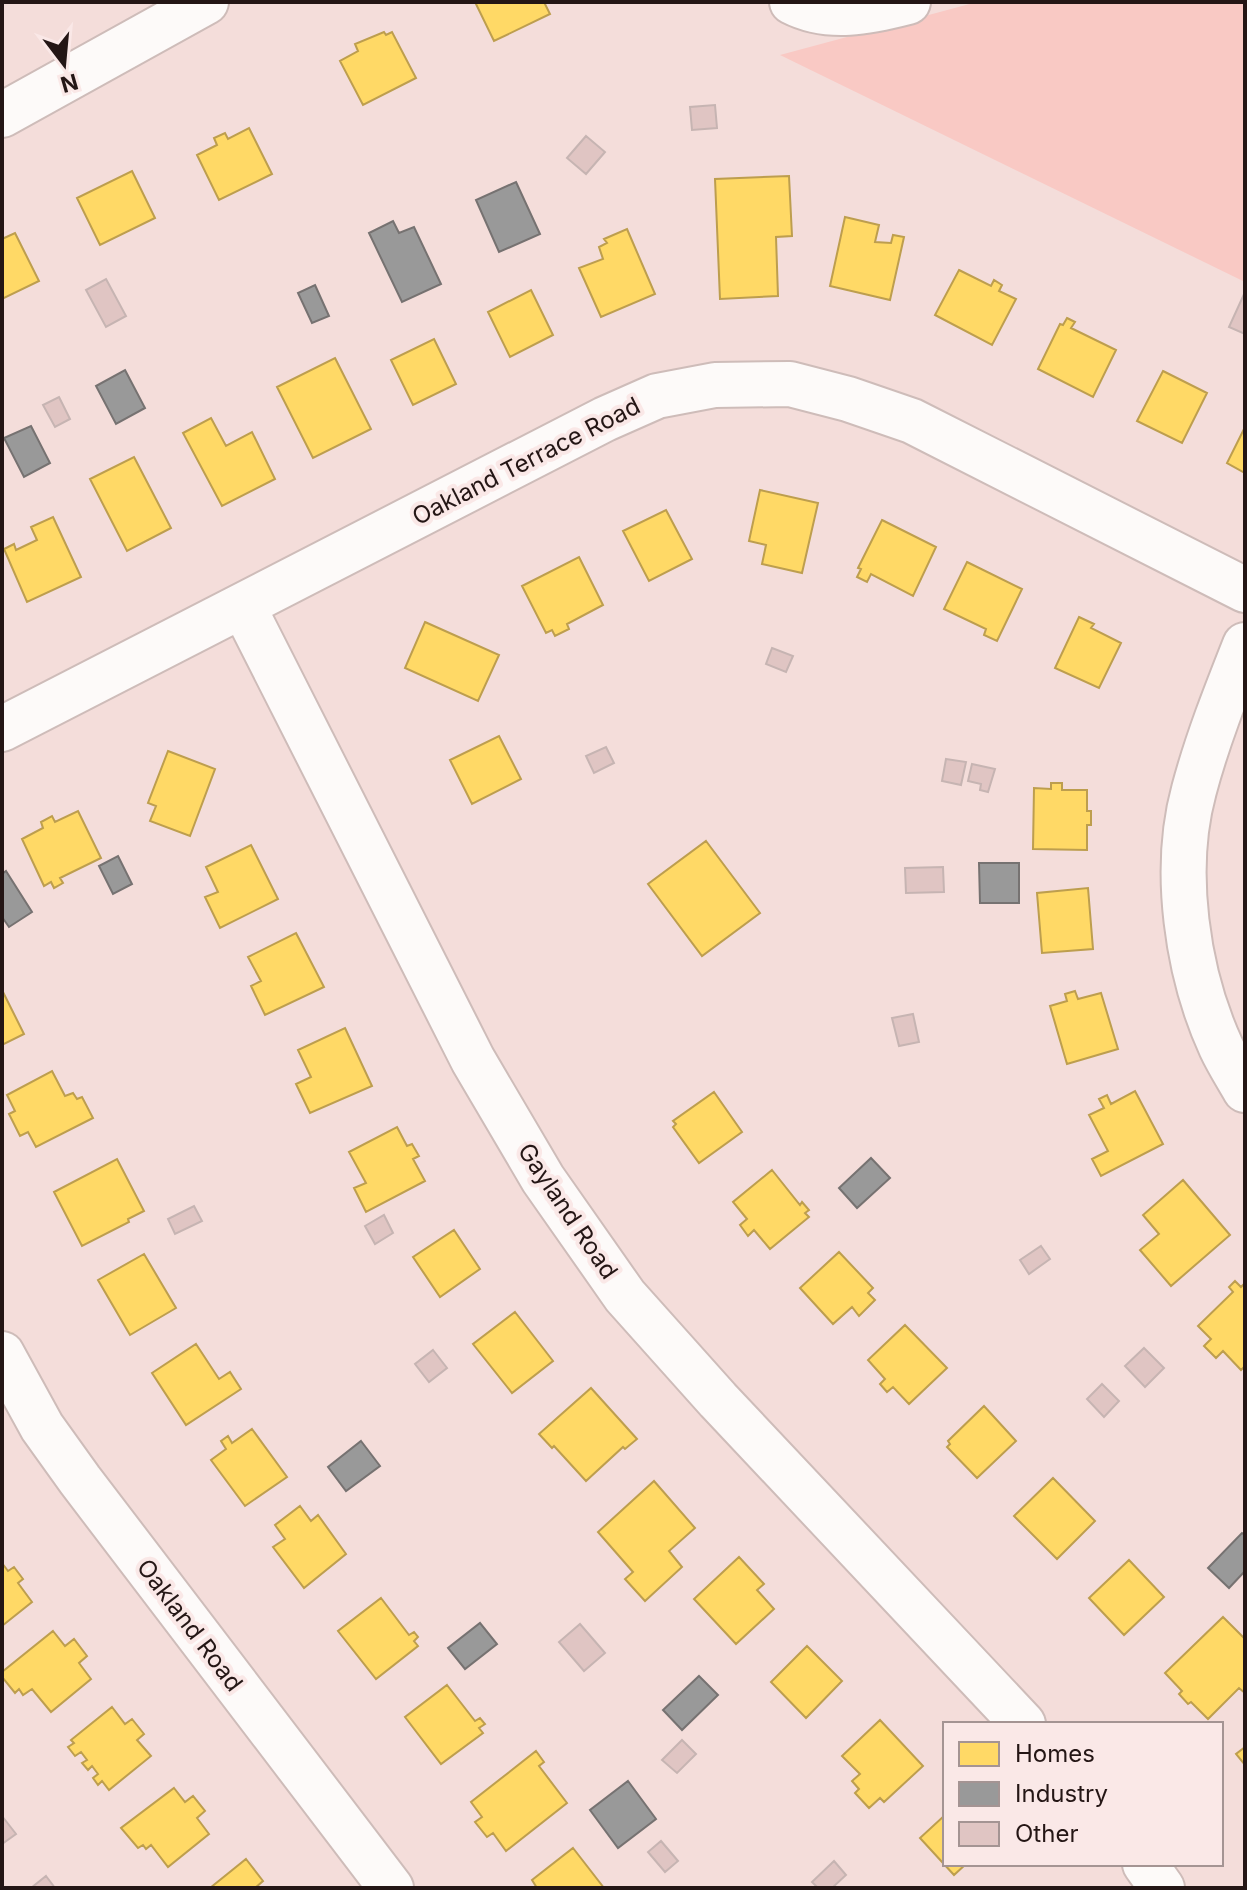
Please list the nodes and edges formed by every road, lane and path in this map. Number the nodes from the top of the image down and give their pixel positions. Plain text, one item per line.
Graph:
1 (206, 2) edge
2 (792, 2) edge
3 (908, 2) edge
4 (2, 115) edge
5 (1245, 590) edge
6 (243, 606) junction
7 (1245, 645) edge
8 (2, 729) edge
9 (1245, 1090) edge
10 (2, 1354) edge
11 (1021, 1722) edge
12 (1146, 1866) edge
13 (391, 1888) edge
14 (1162, 1888) edge

1 - 4 street
2 - 3 street
5 - 6 street, Oakland Terrace Road
6 - 8 street, Oakland Terrace Road
6 - 11 street, Gayland Road
7 - 9 street
10 - 13 street, Oakland Road
12 - 14 street

